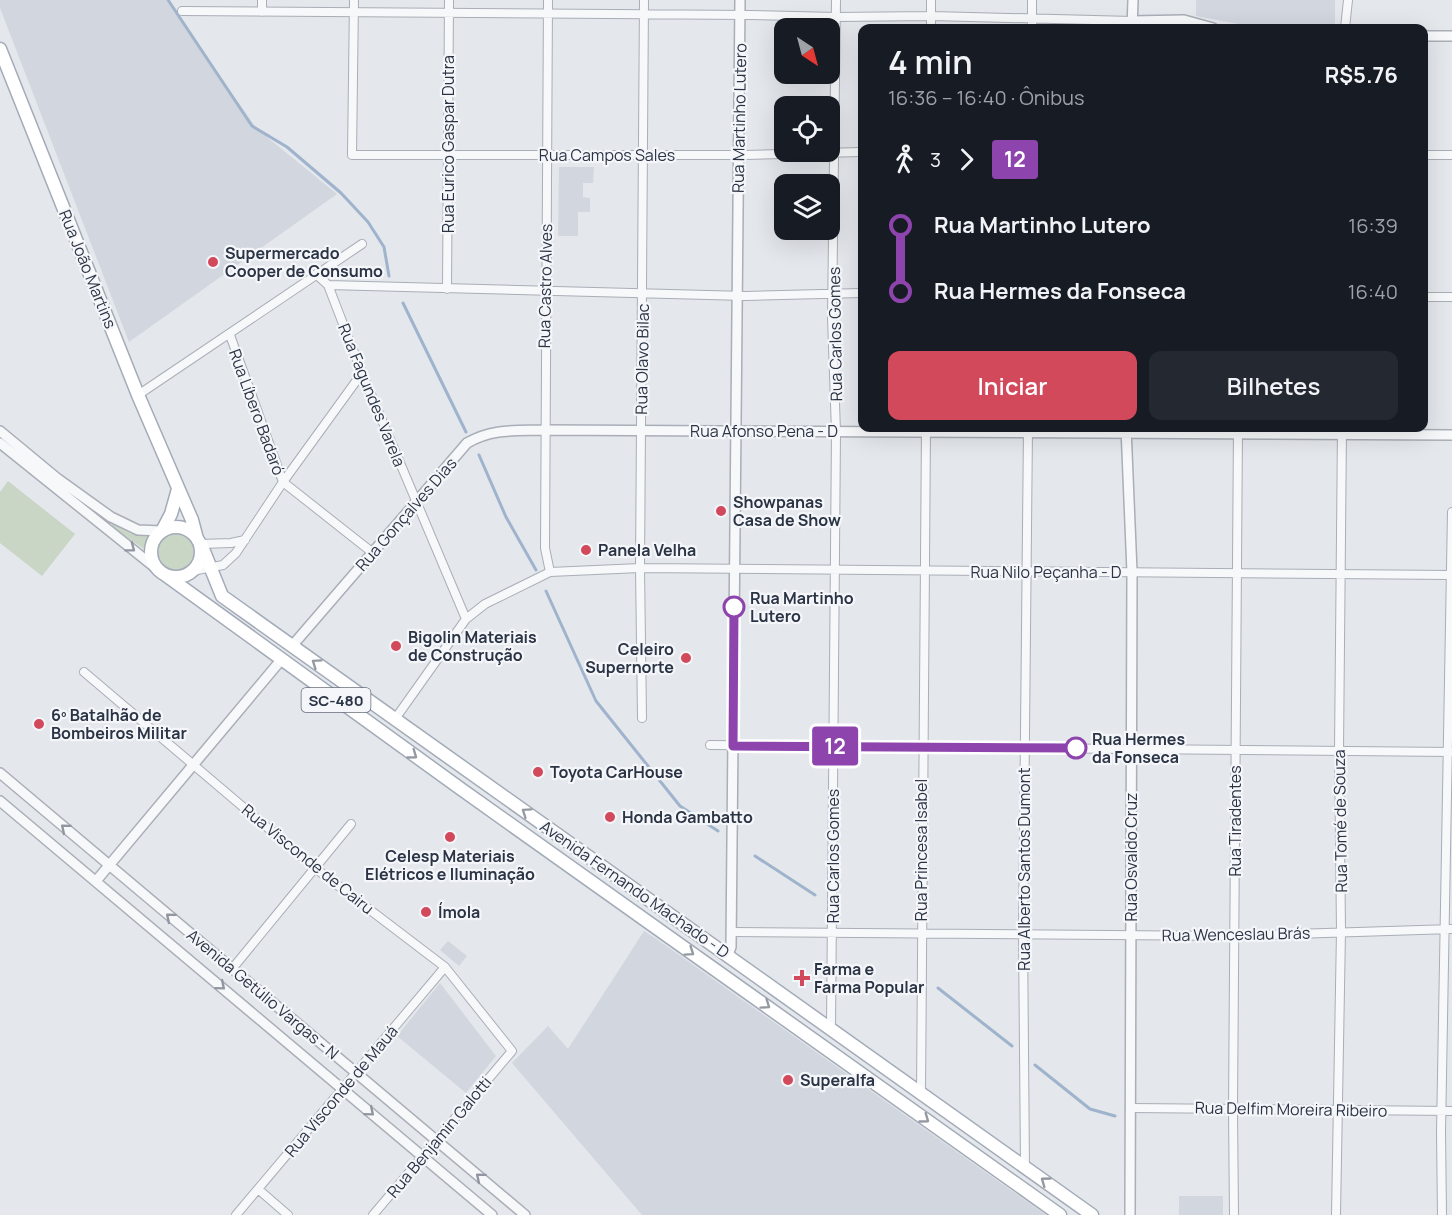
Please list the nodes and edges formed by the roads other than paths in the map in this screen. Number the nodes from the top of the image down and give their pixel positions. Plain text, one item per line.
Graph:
1 (262, 0) edge
2 (354, 0) edge
3 (449, 0) edge
4 (548, 0) edge
5 (644, 0) edge
6 (740, 0) edge
7 (836, 0) edge
8 (931, 0) edge
9 (1032, 0) edge
10 (1133, 0) edge
11 (1347, 0) edge
12 (182, 11) dead end
13 (262, 12) junction
14 (354, 12) junction
15 (449, 13) junction
16 (548, 14) junction
17 (644, 14) junction
18 (740, 15) junction
19 (931, 16) junction
20 (836, 18) junction
21 (1032, 19) junction
22 (931, 24) edge
23 (1032, 24) edge
24 (1115, 24) edge
25 (1132, 24) edge
26 (1142, 24) edge
27 (1198, 24) edge
28 (1345, 24) edge
29 (1428, 36) edge
30 (1452, 36) edge
31 (0, 49) edge
32 (840, 152) edge
33 (858, 153) edge
34 (774, 154) edge
35 (448, 155) junction
36 (547, 155) junction
37 (643, 155) junction
38 (739, 155) junction
39 (1428, 155) edge
40 (1452, 155) edge
41 (834, 162) edge
42 (362, 244) dead end
43 (316, 274) junction
44 (328, 285) junction
45 (447, 288) junction
46 (545, 290) junction
47 (644, 291) junction
48 (834, 293) junction
49 (858, 293) edge
50 (737, 295) junction
51 (1428, 297) edge
52 (1452, 297) edge
53 (230, 335) junction
54 (362, 372) junction
55 (138, 395) junction
56 (544, 430) junction
57 (0, 431) edge
58 (641, 431) junction
59 (736, 431) junction
60 (836, 432) junction
61 (858, 432) edge
62 (926, 432) edge
63 (1028, 432) edge
64 (1126, 432) edge
65 (1238, 432) edge
66 (1342, 432) edge
67 (1370, 432) edge
68 (1452, 435) edge
69 (0, 443) edge
70 (283, 482) junction
71 (178, 489) junction
72 (70, 494) junction
73 (416, 501) junction
74 (1452, 512) edge
75 (162, 531) junction
76 (198, 539) junction
77 (245, 540) junction
78 (373, 553) junction
79 (210, 568) junction
80 (640, 568) junction
81 (735, 569) junction
82 (835, 570) junction
83 (192, 571) junction
84 (924, 571) junction
85 (161, 572) junction
86 (550, 572) junction
87 (1027, 572) junction
88 (1132, 572) junction
89 (1237, 573) junction
90 (1341, 574) junction
91 (1451, 574) edge
92 (465, 620) junction
93 (292, 646) junction
94 (281, 660) junction
95 (84, 672) dead end
96 (642, 718) dead end
97 (395, 719) junction
98 (384, 734) junction
99 (710, 746) dead end
100 (733, 746) junction
101 (834, 746) junction
102 (922, 747) junction
103 (1025, 748) junction
104 (1132, 749) junction
105 (1236, 750) junction
106 (1339, 751) junction
107 (1449, 752) edge
108 (194, 764) junction
109 (0, 773) edge
110 (16, 787) junction
111 (1, 802) edge
112 (351, 824) dead end
113 (109, 865) junction
114 (315, 868) junction
115 (621, 879) junction
116 (96, 881) junction
117 (608, 894) junction
118 (1448, 929) edge
119 (1341, 931) junction
120 (731, 932) junction
121 (832, 933) junction
122 (921, 933) junction
123 (1023, 934) junction
124 (1131, 935) junction
125 (1234, 936) junction
126 (728, 955) junction
127 (445, 967) junction
128 (232, 969) junction
129 (718, 971) junction
130 (831, 1029) junction
131 (505, 1059) joint
132 (842, 1060) junction
133 (882, 1066) junction
134 (356, 1073) junction
135 (342, 1089) junction
136 (921, 1093) junction
137 (1130, 1108) junction
138 (1233, 1109) junction
139 (1336, 1110) junction
140 (1442, 1111) junction
141 (1452, 1111) edge
142 (436, 1140) junction
143 (423, 1156) junction
144 (1025, 1167) junction
145 (258, 1189) junction
146 (236, 1215) edge
147 (288, 1215) edge
148 (373, 1215) edge
149 (492, 1215) edge
150 (525, 1215) edge
151 (1060, 1215) edge
152 (1092, 1215) edge
153 (1130, 1215) edge
154 (1234, 1215) edge
155 (1336, 1215) edge
156 (1442, 1215) edge

1 - 13 street
2 - 14 street
3 - 15 street, Rua Eurico Gaspar Dutra
4 - 16 street, Rua Castro Alves
5 - 17 street, Rua Olavo Bilac
6 - 18 street, Rua Martinho Lutero
7 - 20 street, Rua Carlos Gomes
8 - 19 street
9 - 21 street
10 - 25 street
11 - 28 street
12 - 13 street
13 - 14 street
14 - 15 street
14 - 35 street, Rua Campos Sales
15 - 16 street
15 - 35 street, Rua Eurico Gaspar Dutra
16 - 17 street
16 - 36 street, Rua Castro Alves
17 - 18 street
17 - 37 street, Rua Olavo Bilac
18 - 20 street
18 - 38 street, Rua Martinho Lutero
19 - 20 street
19 - 21 street
19 - 22 street
21 - 23 street
21 - 24 street
26 - 27 street
29 - 30 street
31 - 55 main road, Rua João Martins
32 - 33 street, Rua Campos Sales
34 - 38 street, Rua Campos Sales
35 - 36 street, Rua Campos Sales
35 - 45 street, Rua Eurico Gaspar Dutra
36 - 37 street, Rua Campos Sales
36 - 46 street, Rua Castro Alves
37 - 38 street, Rua Campos Sales
37 - 47 street, Rua Olavo Bilac
38 - 50 street, Rua Martinho Lutero
39 - 40 street
41 - 48 street, Rua Carlos Gomes
42 - 43 street
43 - 44 street, Rua Fagundes Varela
43 - 53 street
44 - 45 street
44 - 54 street, Rua Fagundes Varela
45 - 46 street
46 - 47 street
46 - 56 street, Rua Castro Alves
47 - 50 street
47 - 58 street, Rua Olavo Bilac
48 - 49 street
48 - 50 street
48 - 60 street, Rua Carlos Gomes
50 - 59 street, Rua Martinho Lutero
51 - 52 street
53 - 55 street
53 - 70 street, Rua Líbero Badaró
54 - 70 street
54 - 73 street, Rua Fagundes Varela
55 - 71 main road, Rua João Martins
56 - 58 street, Rua Afonso Pena - D
56 - 73 street, Rua Gonçalves Dias
56 - 86 street, Rua Castro Alves
57 - 72 street, Avenida Fernando Machado - D
58 - 59 street, Rua Afonso Pena - D
58 - 80 street, Rua Olavo Bilac
59 - 60 street, Rua Afonso Pena - D
59 - 81 street, Rua Martinho Lutero
60 - 61 street, Rua Afonso Pena - D
60 - 82 street, Rua Carlos Gomes
62 - 84 street, Rua Princesa Isabel
63 - 87 street, Rua Alberto Santos Dumont
64 - 88 street, Rua Osvaldo Cruz
65 - 89 street, Rua Tiradentes
66 - 90 street, Rua Tomé de Souza
67 - 68 street, Rua Afonso Pena - D
69 - 72 street, Avenida Fernando Machado - D
70 - 77 street
70 - 78 street, Rua Líbero Badaró
71 - 75 main road
71 - 76 main road, Rua João Martins
72 - 75 street, Avenida Fernando Machado - D
72 -> 85 street, Avenida Fernando Machado - D
73 - 78 street, Rua Gonçalves Dias
73 - 92 street, Rua Fagundes Varela
74 - 91 street
75 - 76 main road
75 - 85 main road
76 - 77 street
76 - 79 main road, Avenida Fernando Machado - D
76 - 83 main road
77 - 79 street
78 - 93 street, Rua Gonçalves Dias
79 - 83 street
79 - 93 main road, Avenida Fernando Machado - D
80 - 81 street, Rua Nilo Peçanha - D
80 - 86 street, Rua Nilo Peçanha - D
80 - 96 street, Rua Olavo Bilac
81 - 82 street, Rua Nilo Peçanha - D
81 - 100 street, Rua Martinho Lutero
82 - 84 street, Rua Nilo Peçanha - D
82 - 101 street, Rua Carlos Gomes
83 - 85 main road
84 - 87 street, Rua Nilo Peçanha - D
84 - 102 street, Rua Princesa Isabel
85 - 94 main road, Avenida Fernando Machado - D / SC-480
86 - 92 street
87 - 88 street, Rua Nilo Peçanha - D
87 - 103 street, Rua Alberto Santos Dumont
88 - 89 street, Rua Nilo Peçanha - D
88 - 104 street, Rua Osvaldo Cruz
89 - 90 street, Rua Nilo Peçanha - D
89 - 105 street, Rua Tiradentes
90 - 91 street, Rua Nilo Peçanha - D
90 - 106 street, Rua Tomé de Souza
91 - 107 street
92 - 97 street
97 -> 93 main road, Avenida Fernando Machado - D
94 - 98 main road, Avenida Fernando Machado - D / SC-480
94 - 108 street
95 - 108 street, Rua Visconde de Cairu
97 - 98 main road
115 -> 97 main road, Avenida Fernando Machado - D
98 -> 117 main road, Avenida Fernando Machado - D / SC-480
99 - 100 street
100 - 101 street
100 - 120 street, Rua Martinho Lutero
101 - 102 street
101 - 121 street, Rua Carlos Gomes
102 - 103 street
102 - 122 street, Rua Princesa Isabel
103 - 104 street
103 - 123 street, Rua Alberto Santos Dumont
104 - 105 street
104 - 124 street, Rua Osvaldo Cruz
105 - 106 street
105 - 125 street, Rua Tiradentes
106 - 107 street
106 - 119 street, Rua Tomé de Souza
107 - 118 street
108 - 113 street
108 - 114 street, Rua Visconde de Cairu
109 - 110 street, Avenida Getúlio Vargas - N
110 - 111 street
113 -> 110 street, Avenida Getúlio Vargas - N
111 - 116 street, Avenida Getúlio Vargas - N
112 - 114 street
113 - 116 street
128 -> 113 street, Avenida Getúlio Vargas - N
114 - 127 street, Rua Visconde de Cairu
114 - 128 street
115 - 117 main road
115 - 126 main road, Avenida Fernando Machado - D
116 -> 135 street, Avenida Getúlio Vargas - N
117 -> 129 main road, Avenida Fernando Machado - D
118 - 119 street, Rua Wenceslau Brás
118 - 140 street
119 - 125 street, Rua Wenceslau Brás
119 - 139 street, Rua Tomé de Souza
120 - 121 street, Rua Wenceslau Brás
120 - 126 street, Rua Martinho Lutero
121 - 122 street, Rua Wenceslau Brás
121 - 130 street, Rua Carlos Gomes
122 - 123 street, Rua Wenceslau Brás
122 - 136 street, Rua Princesa Isabel
123 - 124 street, Rua Wenceslau Brás
123 - 144 street, Rua Alberto Santos Dumont
124 - 125 street, Rua Wenceslau Brás
124 - 137 street, Rua Osvaldo Cruz
125 - 138 street, Rua Tiradentes
126 - 129 main road
126 - 130 main road, Avenida Fernando Machado - D
127 - 131 street, Rua Visconde de Cairu
127 - 134 street, Rua Visconde de Mauá
128 - 134 street, Avenida Getúlio Vargas - N
129 -> 132 main road, Avenida Fernando Machado - D
130 - 133 main road, Avenida Fernando Machado - D
131 - 142 street, Rua Benjamin Galotti
132 - 133 main road
132 -> 151 main road, Avenida Fernando Machado - D
133 - 136 main road, Avenida Fernando Machado - D
134 - 135 street, Rua Visconde de Mauá
134 - 142 street, Avenida Getúlio Vargas - N
135 -> 143 street, Avenida Getúlio Vargas - N
135 - 145 street, Rua Visconde de Mauá
136 - 144 main road, Avenida Fernando Machado - D
137 - 138 street, Rua Delfim Moreira Ribeiro
137 - 153 street, Rua Osvaldo Cruz
138 - 139 street, Rua Delfim Moreira Ribeiro
138 - 154 street, Rua Tiradentes
139 - 140 street, Rua Delfim Moreira Ribeiro
139 - 155 street, Rua Tomé de Souza
140 - 141 street, Rua Delfim Moreira Ribeiro
140 - 156 street
142 - 143 street, Rua Benjamin Galotti
150 -> 142 street, Avenida Getúlio Vargas - N
143 - 148 street, Rua Benjamin Galotti
143 - 149 street, Avenida Getúlio Vargas - N
152 -> 144 main road, Avenida Fernando Machado - D
145 - 146 street, Rua Visconde de Mauá
145 - 147 street

